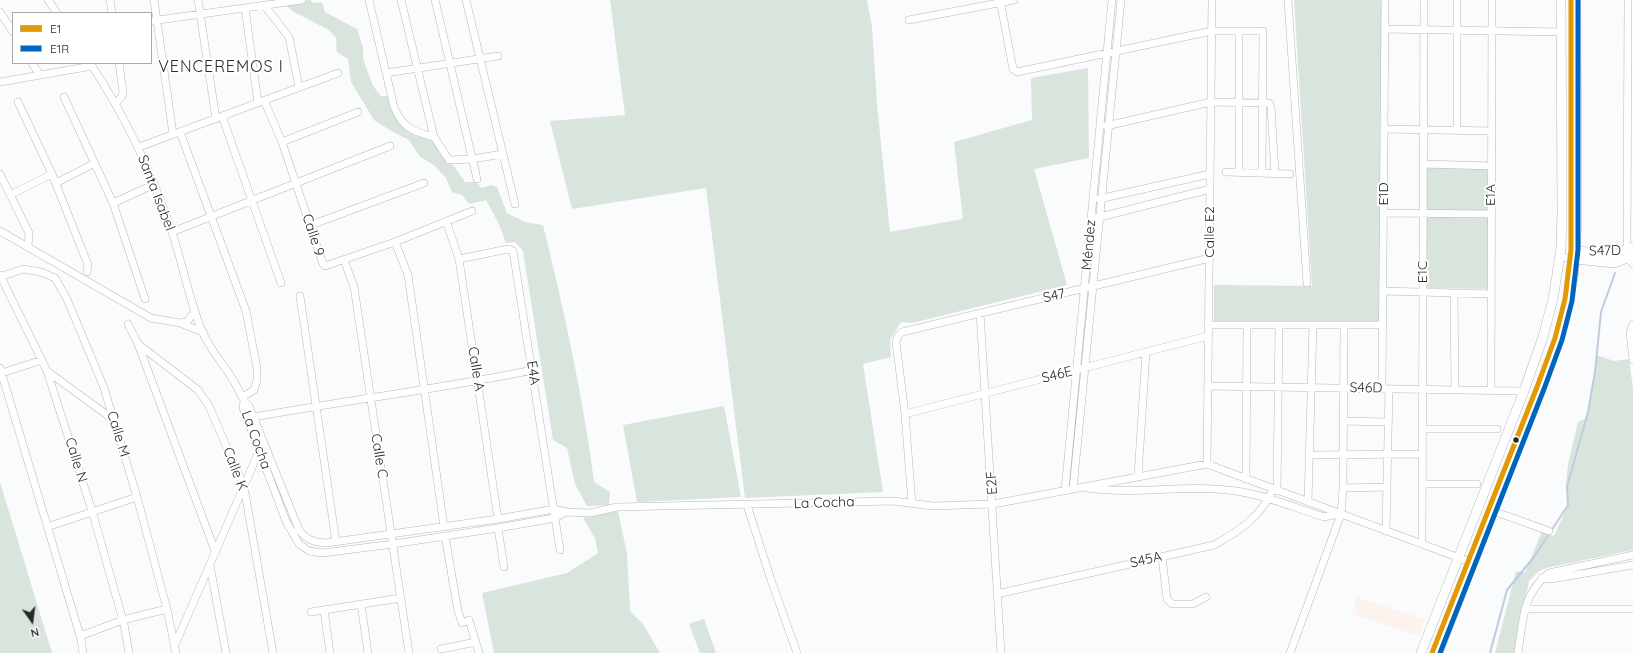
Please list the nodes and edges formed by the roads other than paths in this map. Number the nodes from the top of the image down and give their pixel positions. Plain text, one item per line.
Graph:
1 (48, 0) edge
2 (110, 0) edge
3 (154, 0) edge
4 (198, 0) edge
5 (302, 0) edge
6 (369, 0) edge
7 (401, 0) edge
8 (435, 0) edge
9 (466, 0) edge
10 (1014, 0) edge
11 (1112, 0) edge
12 (1121, 0) edge
13 (1212, 0) edge
14 (1288, 0) edge
15 (1385, 0) edge
16 (1424, 0) edge
17 (1457, 0) edge
18 (1492, 0) edge
19 (1561, 0) edge
20 (1576, 0) edge
21 (1628, 0) edge
22 (1000, 2) edge
23 (264, 5) junction
24 (245, 8) junction
25 (0, 12) edge
26 (56, 12) edge
27 (112, 12) edge
28 (1631, 13) edge
29 (200, 14) junction
30 (154, 20) edge
31 (910, 20) dead end
32 (1385, 29) junction
33 (12, 30) edge
34 (1424, 30) junction
35 (1457, 30) junction
36 (1212, 31) junction
37 (1239, 31) junction
38 (1492, 31) junction
39 (1562, 32) junction
40 (1116, 50) junction
41 (1107, 52) junction
42 (498, 56) dead end
43 (480, 59) junction
44 (1630, 59) edge
45 (33, 64) edge
46 (119, 64) edge
47 (450, 64) junction
48 (91, 65) edge
49 (418, 68) junction
50 (338, 73) dead end
51 (386, 73) junction
52 (40, 75) junction
53 (0, 82) edge
54 (299, 87) junction
55 (64, 96) dead end
56 (261, 101) junction
57 (18, 102) dead end
58 (1211, 102) junction
59 (1239, 102) junction
60 (1262, 102) junction
61 (116, 103) junction
62 (1630, 105) edge
63 (358, 112) dead end
64 (219, 117) junction
65 (1109, 125) junction
66 (1100, 128) junction
67 (1384, 129) junction
68 (1424, 130) junction
69 (1457, 131) junction
70 (1492, 132) junction
71 (177, 133) junction
72 (434, 137) junction
73 (282, 142) junction
74 (390, 146) dead end
75 (139, 147) junction
76 (503, 154) junction
77 (472, 159) junction
78 (95, 163) junction
79 (1423, 164) junction
80 (1492, 166) junction
81 (1226, 172) dead end
82 (1239, 172) junction
83 (1262, 172) junction
84 (1275, 173) junction
85 (0, 174) edge
86 (52, 174) junction
87 (1210, 174) junction
88 (1290, 174) dead end
89 (477, 179) dead end
90 (56, 183) junction
91 (295, 183) junction
92 (424, 183) dead end
93 (154, 185) junction
94 (1210, 189) junction
95 (10, 195) junction
96 (1102, 198) junction
97 (253, 199) junction
98 (1093, 200) junction
99 (113, 203) junction
100 (515, 204) dead end
101 (472, 211) dead end
102 (1384, 213) junction
103 (1423, 213) junction
104 (1491, 214) junction
105 (211, 216) junction
106 (1100, 217) junction
107 (1091, 219) junction
108 (446, 221) junction
109 (311, 225) junction
110 (0, 231) edge
111 (172, 232) junction
112 (395, 242) junction
113 (32, 248) junction
114 (1560, 253) junction
115 (1575, 255) junction
116 (1631, 255) edge
117 (1210, 258) junction
118 (459, 259) junction
119 (344, 260) junction
120 (88, 272) dead end
121 (0, 276) edge
122 (1307, 282) dead end
123 (281, 283) dead end
124 (1094, 287) junction
125 (1085, 289) junction
126 (1383, 292) junction
127 (1423, 292) junction
128 (1454, 293) junction
129 (1491, 294) junction
130 (300, 296) dead end
131 (145, 299) dead end
132 (195, 311) junction
133 (980, 313) junction
134 (180, 323) junction
135 (128, 324) dead end
136 (1633, 324) edge
137 (1208, 325) junction
138 (1247, 325) junction
139 (1279, 325) junction
140 (1313, 325) junction
141 (1344, 325) junction
142 (1383, 325) junction
143 (203, 332) junction
144 (1208, 336) junction
145 (138, 344) junction
146 (1146, 352) junction
147 (1633, 358) edge
148 (42, 360) junction
149 (1085, 368) junction
150 (533, 370) junction
151 (1077, 370) junction
152 (1, 371) edge
153 (47, 371) junction
154 (478, 381) junction
155 (1208, 386) junction
156 (1247, 386) junction
157 (1278, 387) junction
158 (424, 388) junction
159 (1311, 388) junction
160 (1343, 388) junction
161 (1385, 389) junction
162 (1422, 389) junction
163 (1455, 390) junction
164 (1491, 390) junction
165 (1524, 391) junction
166 (986, 393) junction
167 (370, 396) junction
168 (243, 399) junction
169 (316, 405) junction
170 (905, 414) junction
171 (254, 417) junction
172 (114, 420) junction
173 (1343, 421) junction
174 (1388, 422) junction
175 (1422, 429) junction
176 (1497, 429) dead end
177 (263, 441) junction
178 (259, 450) junction
179 (1343, 454) junction
180 (1388, 454) junction
181 (1422, 454) junction
182 (1310, 455) junction
183 (1207, 464) junction
184 (1138, 476) junction
185 (1246, 479) junction
186 (1422, 484) junction
187 (1477, 484) dead end
188 (244, 487) junction
189 (1081, 487) junction
190 (1387, 487) junction
191 (1343, 488) junction
192 (1073, 489) junction
193 (1065, 490) junction
194 (1275, 490) junction
195 (137, 497) junction
196 (1268, 500) junction
197 (1308, 502) junction
198 (912, 504) junction
199 (993, 504) junction
200 (747, 506) junction
201 (554, 509) junction
202 (92, 511) junction
203 (1493, 511) junction
204 (566, 512) junction
205 (1341, 514) junction
206 (555, 518) junction
207 (498, 519) junction
208 (47, 527) junction
209 (444, 527) junction
210 (498, 528) junction
211 (1386, 531) junction
212 (1549, 531) dead end
213 (391, 534) junction
214 (445, 536) junction
215 (336, 542) junction
216 (393, 544) junction
217 (1422, 544) junction
218 (560, 550) dead end
219 (215, 551) junction
220 (1633, 555) edge
221 (1162, 557) junction
222 (1458, 558) junction
223 (1473, 563) junction
224 (210, 564) junction
225 (1633, 565) edge
226 (504, 567) dead end
227 (1542, 578) junction
228 (997, 594) junction
229 (1206, 597) dead end
230 (401, 598) junction
231 (361, 604) junction
232 (167, 609) junction
233 (1525, 609) junction
234 (1633, 609) edge
235 (324, 610) junction
236 (311, 612) dead end
237 (123, 620) junction
238 (80, 636) junction
239 (476, 642) junction
240 (441, 649) dead end
241 (174, 651) edge
242 (83, 653) edge
243 (129, 653) edge
244 (226, 653) edge
245 (273, 653) edge
246 (330, 653) edge
247 (368, 653) edge
248 (409, 653) edge
249 (479, 653) edge
250 (797, 653) edge
251 (1001, 653) edge
252 (1290, 653) edge
253 (1421, 653) edge
254 (1438, 653) edge
255 (1518, 653) edge

1 - 26 street
2 - 27 street
3 - 30 street
4 - 29 street
5 - 23 street
6 - 51 street
7 - 49 street
8 - 47 street
9 - 43 street
10 - 22 street
11 - 41 street, Méndez
12 - 40 street, Méndez
13 - 36 street, Calle E2
14 - 122 street
15 - 32 street, E1D
16 - 34 street, E1C
17 - 35 street
18 - 38 street, E1A
19 - 39 main road
20 - 115 main road
21 - 28 street
22 - 31 street
22 - 41 street
23 - 24 street
23 - 54 street
24 - 29 street
24 - 56 street, Calle 9
25 - 33 street
28 - 44 street
29 - 30 street
29 - 64 street
30 - 71 street
32 - 34 street
32 - 67 street, E1D
34 - 35 street
34 - 68 street, E1C
35 - 38 street
35 - 69 street
36 - 37 street
36 - 40 street
36 - 58 street, Calle E2
37 - 59 street
37 - 60 street
38 - 39 street
38 - 70 street, E1A
39 - 114 main road
40 - 41 street
40 - 65 street, Méndez
41 - 66 street, Méndez
42 - 43 street
43 - 47 street
43 - 76 street
44 - 62 street
45 - 52 street
46 - 61 street
47 - 49 street
47 - 77 street
48 - 52 street
48 - 61 street, Santa Isabel
49 - 51 street
49 - 72 street
50 - 54 street
51 - 72 street
52 - 53 street
54 - 56 street
55 - 78 street
56 - 64 street
56 - 73 street, Calle 9
57 - 86 street
58 - 59 street
58 - 65 street
58 - 87 street, Calle E2
59 - 60 street
59 - 82 street
60 - 83 street
60 - 84 street
61 - 75 street, Santa Isabel
62 - 116 street
63 - 73 street
64 - 71 street
64 - 97 street
65 - 66 street
65 - 96 street, Méndez
66 - 98 street, Méndez
67 - 68 street
67 - 102 street, E1D
68 - 69 street
68 - 79 street, E1C
69 - 70 street
70 - 80 street, E1A
71 - 75 street
71 - 105 street
72 - 77 street
73 - 91 street, Calle 9
74 - 91 street
75 - 93 street, Santa Isabel
76 - 77 street
76 - 100 street
77 - 89 street
78 - 90 street
78 - 99 street
79 - 80 street
79 - 103 street, E1C
80 - 104 street, E1A
81 - 82 street
82 - 83 street
83 - 84 street
84 - 88 street
85 - 95 street
86 - 90 street
86 - 95 street
87 - 94 street, Calle E2
87 - 96 street
90 - 120 street
91 - 97 street
91 - 109 street, Calle 9
92 - 109 street
93 - 99 street
93 - 111 street, Santa Isabel
94 - 106 street
94 - 117 street, Calle E2
95 - 113 street
96 - 98 street
96 - 106 street, Méndez
97 - 105 street
97 - 123 street
98 - 107 street, Méndez
99 - 131 street
101 - 108 street, Calle 9
102 - 103 street
102 - 126 street, E1D
103 - 104 street
103 - 127 street, E1C
104 - 129 street, E1A
105 - 111 street
105 - 168 street
106 - 107 street
106 - 124 street, Méndez
107 - 125 street, Méndez
108 - 112 street, Calle 9
108 - 118 street, Calle A
109 - 119 street, Calle 9
110 - 113 street
111 - 132 street, Santa Isabel
112 - 119 street, Calle 9
112 - 158 street
113 - 134 street
114 - 115 street
114 - 165 main road
115 - 116 main road, S47D
115 - 203 main road
117 - 124 street, S47
117 - 137 street, Calle E2
118 - 150 street, E4A
118 - 154 street, Calle A
119 - 167 street, Calle C
121 - 148 street, Calle N
121 - 172 street, Calle M
124 - 125 street, S47
124 - 149 street, Méndez
125 - 133 street, S47
125 - 151 street, Méndez
126 - 127 street
126 - 142 street, E1D
127 - 128 street
127 - 162 street, E1C
128 - 129 street
128 - 163 street
129 - 164 street, E1A
130 - 169 street
132 - 134 street
132 - 143 street, Santa Isabel
133 - 166 street, E2F
133 - 170 street, S47
134 - 143 street
135 - 145 street, Calle K
136 - 147 street
137 - 138 street
137 - 144 street, Calle E2
138 - 139 street
138 - 156 street
139 - 140 street
139 - 157 street
140 - 141 street
140 - 159 street
141 - 142 street
141 - 160 street
142 - 161 street, E1D
143 - 168 street, Santa Isabel
144 - 146 street, S46E
144 - 155 street, Calle E2
145 - 188 street, Calle K
145 - 219 street, Calle K
146 - 149 street, S46E
146 - 184 street
148 - 152 street
148 - 153 street, Calle N
149 - 151 street, S46E
149 - 192 street, Méndez
150 - 154 street
150 - 201 street, E4A
151 - 166 street, S46E
151 - 193 street, Méndez
152 - 208 street
153 - 172 street
153 - 202 street, Calle N
154 - 158 street
154 - 207 street, Calle A
155 - 156 street, S46D
155 - 183 street, Calle E2
156 - 157 street, S46D
156 - 185 street
157 - 159 street, S46D
157 - 194 street
158 - 167 street
158 - 209 street
159 - 160 street, S46D
159 - 182 street
160 - 161 street, S46D
160 - 173 street
161 - 162 street, S46D
161 - 174 street, E1D
162 - 163 street, S46D
162 - 175 street, E1C
163 - 164 street, S46D
164 - 165 street, S46D
165 - 222 main road
166 - 170 street, S46E
166 - 199 street, E2F
167 - 169 street
167 - 213 street, Calle C
168 - 171 street, La Cocha
168 - 178 street, La Cocha
169 - 171 street
169 - 215 street
170 - 198 street
171 - 177 street, La Cocha
172 - 195 street, Calle M
173 - 174 street
173 - 179 street
174 - 180 street, E1D
175 - 176 street
175 - 181 street, E1C
177 - 178 street
177 - 215 street, La Cocha
178 - 188 street
178 - 216 street, La Cocha
179 - 180 street
179 - 182 street
179 - 191 street
180 - 181 street
180 - 190 street, E1D
181 - 186 street, E1C
182 - 197 street
183 - 184 street, La Cocha
183 - 185 street, La Cocha
184 - 189 street, La Cocha
185 - 194 street, La Cocha
186 - 187 street
186 - 217 street, E1C
188 - 219 street
188 - 245 street, Calle K
189 - 192 street, La Cocha
189 - 196 street, La Cocha
190 - 191 street
190 - 211 street, E1D
191 - 205 street
192 - 193 street, La Cocha
193 - 199 street, La Cocha
194 - 196 street, S45A
194 - 197 street, La Cocha
195 - 202 street
195 - 232 street, Calle M
196 - 205 street, La Cocha
196 - 221 street, S45A
197 - 205 street, La Cocha
198 - 199 street, La Cocha
198 - 200 street, La Cocha
199 - 228 street, E2F
200 - 204 street, La Cocha
200 - 250 street
201 - 204 street, La Cocha
201 - 206 street, E4A
201 - 207 street, La Cocha
202 - 208 street
202 - 237 street, Calle N
203 - 212 street
203 - 223 main road
204 - 206 street, La Cocha
205 - 211 street, La Cocha
205 - 252 street
206 - 210 street, La Cocha
206 - 218 street, E4A
207 - 209 street, La Cocha
208 - 238 street
209 - 213 street, La Cocha
210 - 214 street, La Cocha
210 - 226 street
211 - 217 street, La Cocha
213 - 215 street, La Cocha
213 - 216 street, Calle C
214 - 216 street, La Cocha
214 - 239 street
216 - 230 street, Calle C
217 - 222 street, La Cocha
219 - 224 street
220 - 227 street
221 - 228 street, S45A
221 - 229 street
222 - 223 street, La Cocha
222 - 253 main road
223 - 254 main road
224 - 241 street
224 - 244 street
225 - 227 street
227 - 233 street
228 - 251 street, E2F
230 - 231 street
230 - 248 street, Calle C
231 - 235 street
231 - 247 street
232 - 237 street
232 - 241 street, Calle M
233 - 234 street
233 - 255 street
235 - 236 street
235 - 246 street
237 - 238 street
237 - 243 street, Calle N
238 - 242 street
239 - 240 street
239 - 249 street

